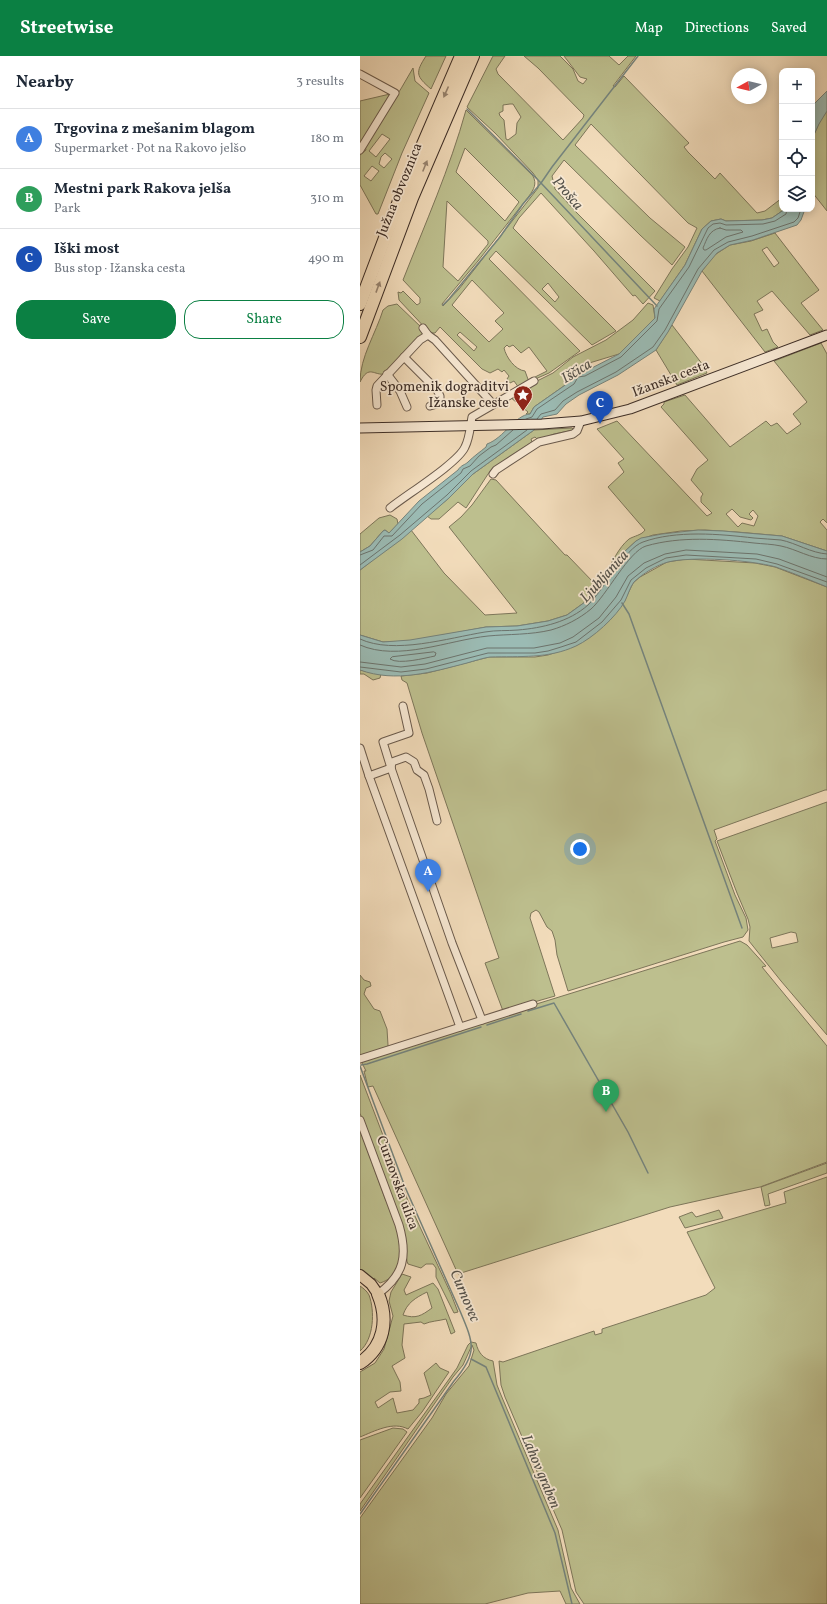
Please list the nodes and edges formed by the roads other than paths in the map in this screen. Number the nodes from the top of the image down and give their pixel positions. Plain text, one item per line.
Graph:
1 (461, 56) edge
2 (473, 56) edge
3 (360, 74) edge
4 (360, 150) edge
5 (360, 304) edge
6 (423, 328) dead end
7 (428, 335) junction
8 (827, 335) edge
9 (360, 337) edge
10 (404, 357) junction
11 (387, 374) junction
12 (534, 382) dead end
13 (493, 404) junction
14 (376, 405) dead end
15 (407, 406) dead end
16 (430, 406) dead end
17 (581, 421) junction
18 (470, 426) junction
19 (360, 428) edge
20 (493, 474) dead end
21 (390, 508) dead end
22 (403, 706) dead end
23 (360, 748) edge
24 (391, 768) junction
25 (369, 776) junction
26 (437, 821) dead end
27 (533, 1004) dead end
28 (482, 1020) junction
29 (460, 1027) junction
30 (362, 1058) edge
31 (360, 1120) edge
32 (360, 1275) edge
33 (378, 1294) junction
34 (360, 1363) edge

1 -> 5 highway, Južna obvoznica
9 -> 2 highway, Južna obvoznica
3 - 4 street
6 - 7 street
7 - 10 street
7 - 13 street
8 - 17 main road, Ižanska cesta
10 - 11 street
10 - 16 street
11 - 14 street
11 - 15 street
12 - 13 street
13 - 18 street
17 - 18 main road, Ižanska cesta
17 - 20 street
18 - 19 main road, Ižanska cesta
18 - 21 street
22 - 24 street
23 - 25 street
24 - 25 street
24 - 26 street
24 - 28 street
25 - 29 street
27 - 28 street
28 - 29 street
29 - 30 street
31 - 33 street, Curnovska ulica
32 - 33 main road
33 - 34 highway

